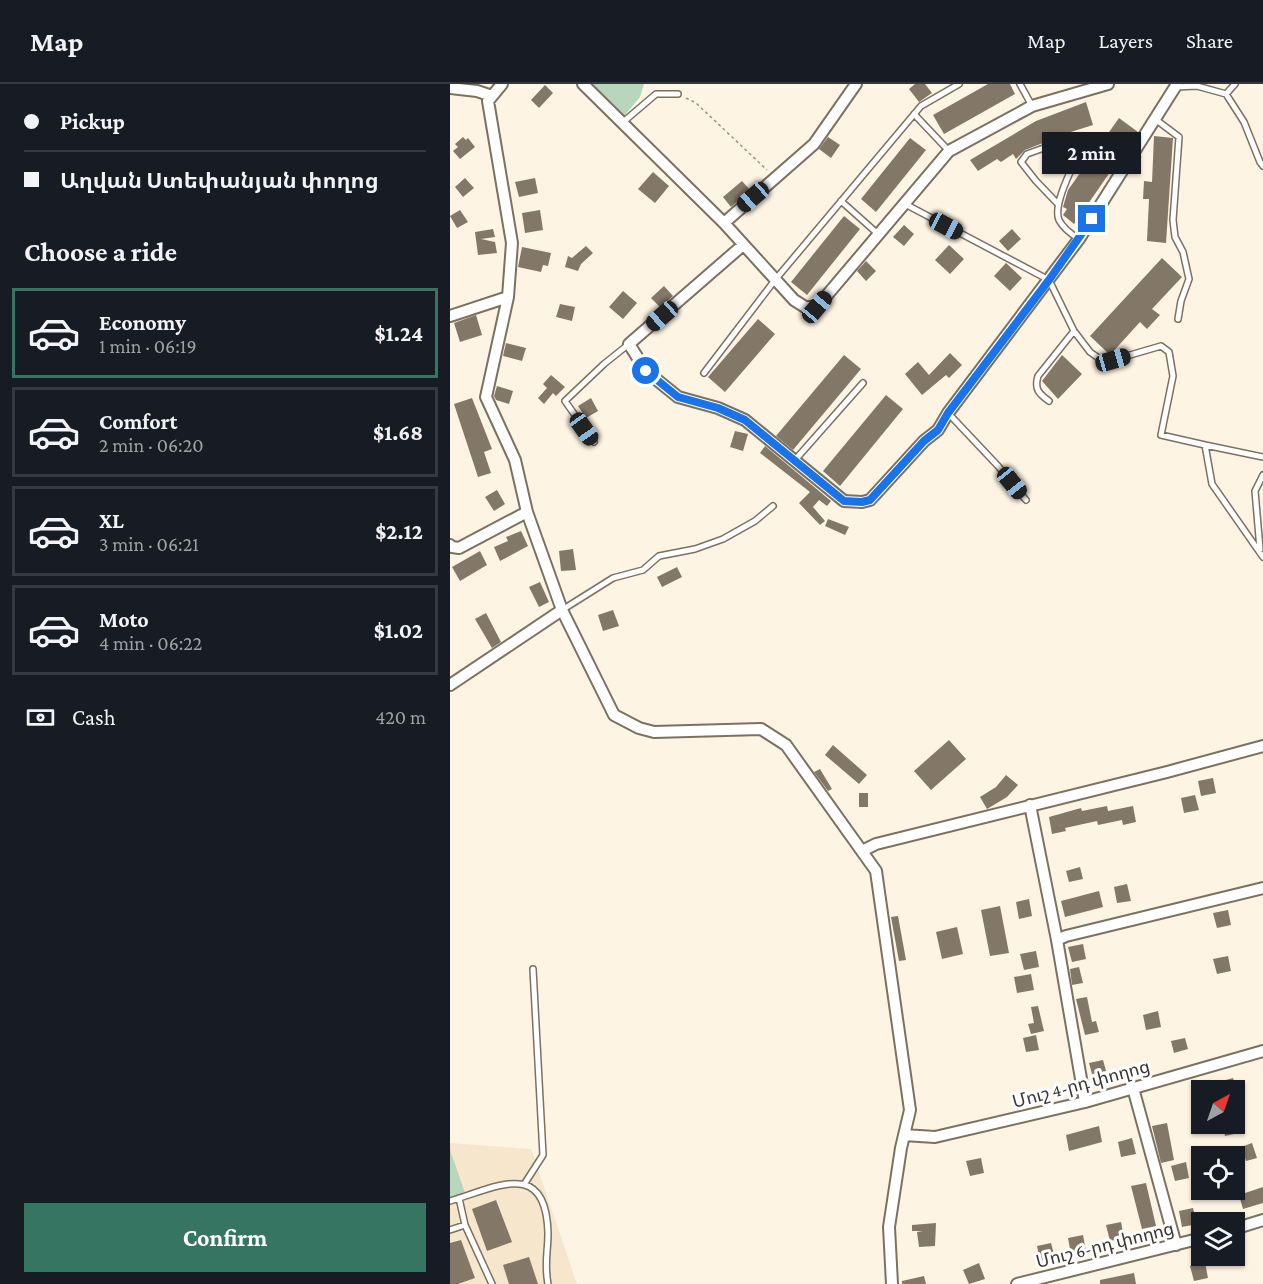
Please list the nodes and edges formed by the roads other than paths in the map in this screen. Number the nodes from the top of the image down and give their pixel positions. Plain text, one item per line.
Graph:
1 (502, 84) edge
2 (583, 84) edge
3 (856, 84) edge
4 (959, 84) edge
5 (1020, 84) edge
6 (1235, 84) edge
7 (1101, 85) edge
8 (1176, 86) edge
9 (450, 88) edge
10 (678, 94) road end
11 (1226, 94) junction
12 (492, 96) junction
13 (1032, 106) junction
14 (914, 114) junction
15 (1155, 118) junction
16 (622, 123) junction
17 (949, 152) junction
18 (1263, 166) edge
19 (841, 201) junction
20 (905, 204) junction
21 (1058, 204) junction
22 (724, 223) junction
23 (879, 234) junction
24 (1079, 239) junction
25 (743, 245) junction
26 (775, 280) junction
27 (1049, 280) junction
28 (508, 297) junction
29 (450, 316) edge
30 (1178, 319) dead end
31 (1074, 331) junction
32 (629, 344) junction
33 (704, 374) dead end
34 (863, 383) dead end
35 (1049, 402) dead end
36 (948, 413) junction
37 (594, 442) dead end
38 (1205, 445) junction
39 (1263, 457) edge
40 (795, 460) junction
41 (1263, 475) edge
42 (1026, 500) dead end
43 (773, 506) dead end
44 (527, 512) junction
45 (450, 545) edge
46 (1262, 554) edge
47 (562, 610) junction
48 (450, 685) edge
49 (1263, 746) edge
50 (1030, 805) junction
51 (862, 851) junction
52 (1263, 888) edge
53 (1057, 940) junction
54 (534, 969) dead end
55 (1263, 1051) edge
56 (1133, 1088) junction
57 (1085, 1102) junction
58 (904, 1134) junction
59 (525, 1183) junction
60 (459, 1198) junction
61 (450, 1201) edge
62 (1263, 1220) edge
63 (465, 1225) junction
64 (1245, 1225) edge
65 (450, 1230) edge
66 (1191, 1241) edge
67 (1176, 1245) junction
68 (492, 1284) edge
69 (548, 1284) edge
70 (892, 1284) edge
71 (1017, 1284) edge

1 - 12 street
2 - 16 street
3 - 22 street
4 - 14 lane
5 - 13 lane
6 - 11 lane
7 - 13 street
8 - 11 lane
8 - 15 street
9 - 12 street
10 - 16 lane
11 - 18 lane
12 - 28 street
13 - 17 street
14 - 17 lane
14 - 19 lane
15 - 24 street
15 - 30 lane
16 - 22 street
17 - 20 street
19 - 23 lane
19 - 26 lane
20 - 23 street
20 - 27 lane
21 - 21 lane
21 - 24 lane
22 - 25 street
23 - 26 street
24 - 27 street
25 - 26 street
25 - 32 street
26 - 33 lane
27 - 31 lane
27 - 36 street
28 - 29 street
28 - 44 street
31 - 35 lane
31 - 38 lane
32 - 37 lane
32 - 40 street
34 - 40 lane
36 - 40 street
36 - 42 lane
38 - 39 lane
38 - 46 lane
41 - 46 lane
43 - 47 lane
44 - 45 street
44 - 47 street
47 - 48 street
47 - 51 street
49 - 50 street
50 - 51 street
50 - 53 street
51 - 58 street
52 - 53 street
53 - 57 street
54 - 59 lane
55 - 56 street, Մուշ 4-րդ փողոց
56 - 57 street, Մուշ 4-րդ փողոց
56 - 67 street
57 - 58 street, Մուշ 4-րդ փողոց
58 - 70 street
59 - 60 lane
59 - 69 lane
60 - 61 lane
60 - 63 lane
62 - 64 street
63 - 65 lane
63 - 68 lane
66 - 67 street, Մուշ 6-րդ փողոց
67 - 71 street, Մուշ 6-րդ փողոց

